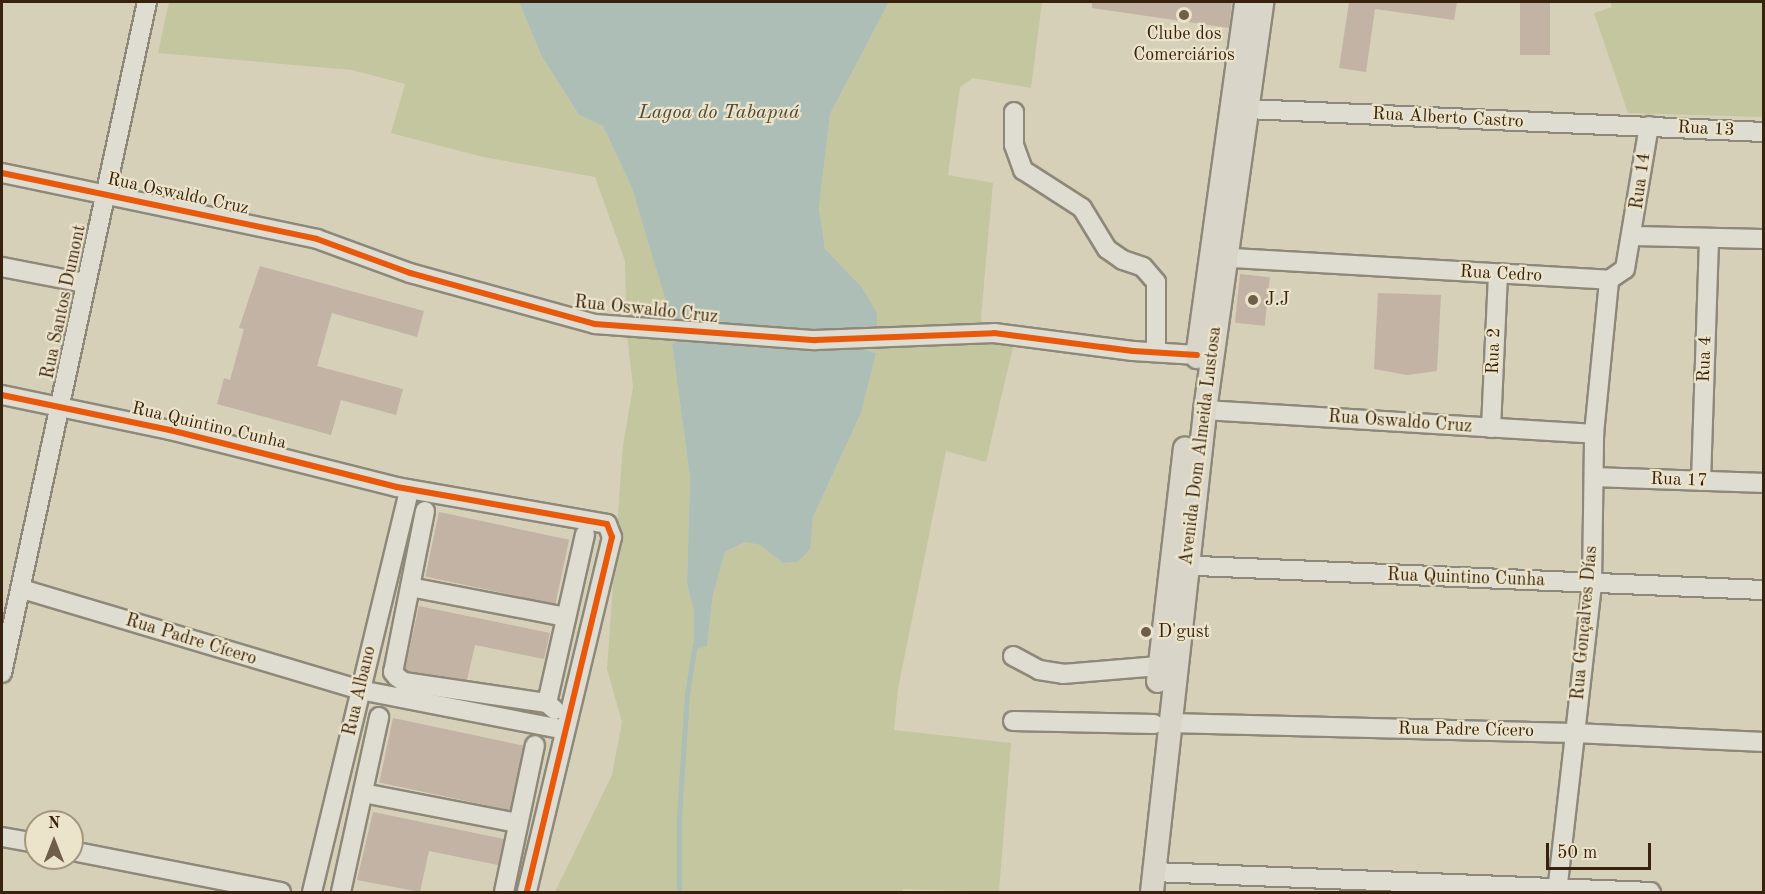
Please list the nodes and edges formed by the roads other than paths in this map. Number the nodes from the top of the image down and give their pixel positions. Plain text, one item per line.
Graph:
1 (147, 2) edge
2 (1246, 2) edge
3 (1262, 2) edge
4 (1247, 109) junction
5 (1014, 112) dead end
6 (1649, 126) junction
7 (1764, 132) edge
8 (2, 173) edge
9 (103, 193) junction
10 (1633, 236) junction
11 (1709, 238) junction
12 (1764, 239) edge
13 (1217, 257) junction
14 (2, 267) edge
15 (1498, 274) junction
16 (1609, 280) junction
17 (84, 283) junction
18 (1156, 352) junction
19 (1197, 355) junction
20 (2, 395) edge
21 (57, 408) junction
22 (1205, 410) junction
23 (1491, 428) junction
24 (1594, 434) junction
25 (1594, 477) junction
26 (1701, 481) junction
27 (1764, 483) edge
28 (409, 490) junction
29 (425, 512) dead end
30 (585, 534) dead end
31 (1178, 566) junction
32 (1592, 584) junction
33 (410, 587) junction
34 (22, 590) junction
35 (1764, 590) edge
36 (566, 617) junction
37 (7, 628) edge
38 (1013, 656) dead end
39 (1159, 666) junction
40 (2, 673) edge
41 (360, 690) junction
42 (547, 703) junction
43 (379, 717) dead end
44 (1013, 721) dead end
45 (1161, 724) junction
46 (566, 726) junction
47 (1574, 733) junction
48 (1764, 742) edge
49 (535, 745) dead end
50 (363, 793) junction
51 (518, 823) junction
52 (2, 837) edge
53 (24, 841) edge
54 (84, 853) edge
55 (1153, 882) edge
56 (1558, 891) edge
57 (281, 892) edge
58 (312, 892) edge
59 (341, 892) edge
60 (504, 892) edge
61 (527, 892) edge
62 (1137, 892) edge
63 (1651, 892) edge

1 - 9 street, Rua Santos Dumont
2 - 13 main road, Avenida Dom Almeida Lustosa
3 - 4 main road, Avenida Dom Almeida Lustosa
4 - 6 street, Rua Alberto Castro
4 - 13 main road, Avenida Dom Almeida Lustosa
5 - 18 street
6 - 7 street, Rua 13
6 - 10 street, Rua 14
8 - 9 street, Rua Oswaldo Cruz
9 - 17 street, Rua Santos Dumont
9 - 18 street, Rua Oswaldo Cruz
10 - 11 street
10 - 16 street
11 - 12 street
11 - 26 street, Rua 4
13 - 15 street, Rua Cedro
13 - 19 main road, Avenida Dom Almeida Lustosa
13 - 22 main road, Avenida Dom Almeida Lustosa
14 - 17 street
15 - 16 street, Rua Cedro
15 - 23 street, Rua 2
16 - 24 street, Rua Gonçalves Días
17 - 21 street, Rua Santos Dumont
18 - 19 street, Rua Oswaldo Cruz
19 - 31 main road, Avenida Dom Almeida Lustosa
20 - 21 street, Rua Quintino Cunha
21 - 28 street, Rua Quintino Cunha
21 - 34 street, Rua Santos Dumont
22 - 23 street, Rua Oswaldo Cruz
22 - 31 main road, Avenida Dom Almeida Lustosa
23 - 24 street, Rua Oswaldo Cruz
24 - 25 street, Rua Gonçalves Días
25 - 26 street, Rua 17
25 - 32 street, Rua Gonçalves Días
26 - 27 street, Rua 17
28 - 41 street, Rua Albano
28 - 46 street, Rua Quintino Cunha
29 - 33 street
30 - 36 street
31 - 32 street, Rua Quintino Cunha
31 - 39 main road, Avenida Dom Almeida Lustosa
31 - 45 main road, Avenida Dom Almeida Lustosa
32 - 35 street, Rua Quintino Cunha
32 - 47 street, Rua Gonçalves Días
33 - 36 street
33 - 42 street
34 - 37 street, Rua Santos Dumont
34 - 41 street, Rua Padre Cícero
36 - 42 street
37 - 40 street, Rua Santos Dumont
38 - 39 street
39 - 45 main road, Avenida Dom Almeida Lustosa
41 - 46 street, Rua Padre Cícero
41 - 58 street, Rua Albano
42 - 46 street
43 - 50 street
44 - 45 street, Rua Padre Cícero
45 - 47 street, Rua Padre Cícero
45 - 55 main road, Avenida Dom Almeida Lustosa
45 - 62 main road, Avenida Dom Almeida Lustosa
46 - 61 street
47 - 48 street, Rua Padre Cícero
47 - 56 street, Rua Gonçalves Días
49 - 51 street
50 - 51 street
50 - 59 street
51 - 60 street
52 - 53 street
54 - 57 street
55 - 56 street
56 - 63 street

